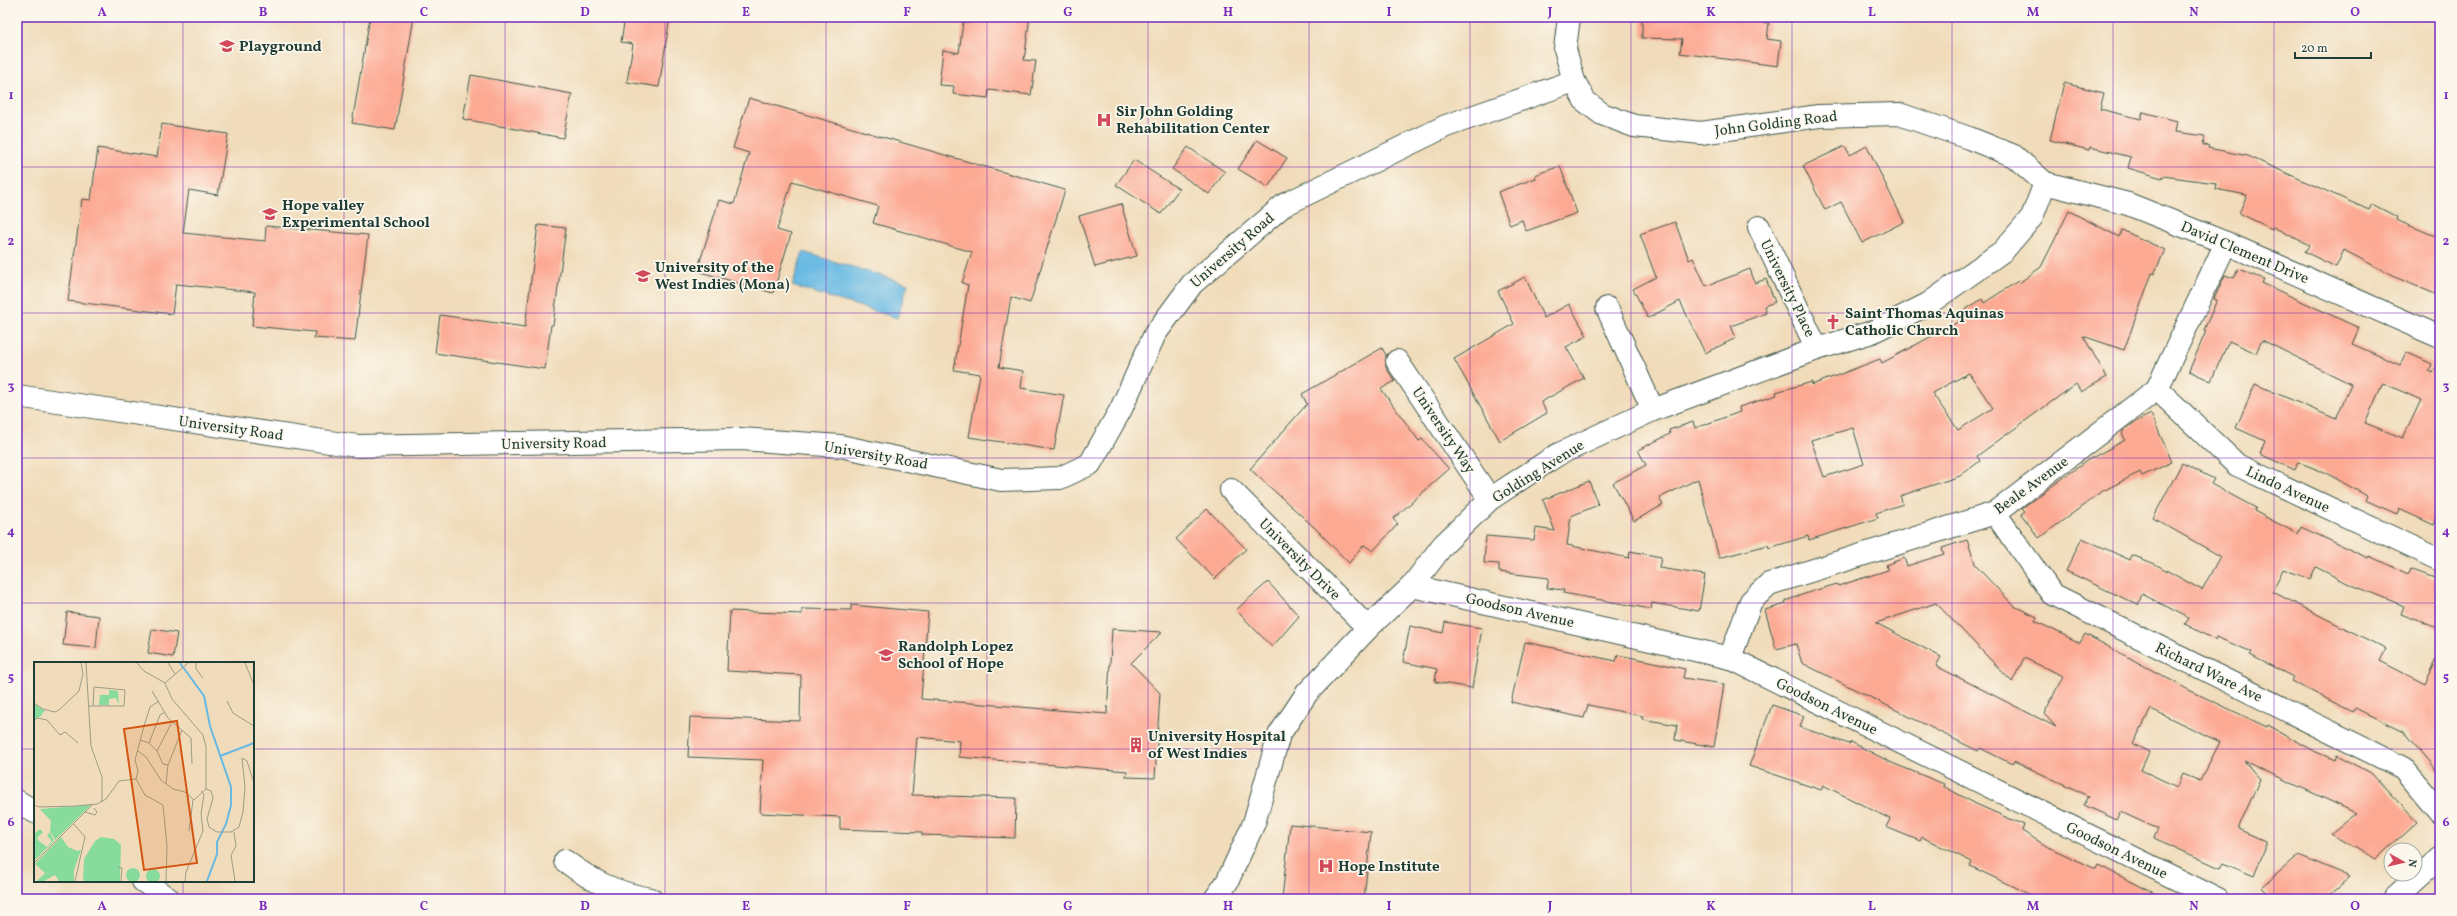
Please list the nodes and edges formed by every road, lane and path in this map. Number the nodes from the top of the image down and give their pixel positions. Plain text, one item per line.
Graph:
1 (1569, 17) edge
2 (1574, 81) junction
3 (2045, 183) junction
4 (1759, 228) dead end
5 (2226, 243) junction
6 (1607, 308) dead end
7 (2440, 337) edge
8 (1817, 349) junction
9 (1397, 361) dead end
10 (2157, 389) junction
11 (17, 396) edge
12 (1653, 410) junction
13 (1231, 490) dead end
14 (1490, 499) junction
15 (1995, 513) junction
16 (2440, 560) edge
17 (1412, 586) junction
18 (1368, 628) junction
19 (1730, 658) junction
20 (17, 801) edge
21 (34, 811) edge
22 (2440, 812) edge
23 (2440, 858) edge
24 (565, 861) dead end
25 (144, 882) edge
26 (169, 899) edge
27 (651, 899) edge
28 (1215, 899) edge
29 (2216, 899) edge
30 (2394, 899) edge

1 - 2 street, John Golding Road
2 - 3 street, John Golding Road
2 - 11 street, University Road
3 - 5 street, David Clement Drive
3 - 8 street, Golding Avenue
4 - 8 street, University Place
5 - 7 street, David Clement Drive
5 - 10 street, Beale Avenue
6 - 12 street
8 - 12 street, Golding Avenue
9 - 14 street, University Way
10 - 15 street, Beale Avenue
10 - 16 street, Lindo Avenue
12 - 14 street, Golding Avenue
13 - 18 street, University Drive
14 - 17 street, Golding Avenue
15 - 19 street, Beale Avenue
15 - 22 street, Richard Ware Ave
17 - 18 street, Golding Avenue
17 - 19 street, Goodson Avenue
18 - 28 street, Golding Avenue
19 - 29 street, Goodson Avenue
20 - 21 street
23 - 30 street
24 - 27 street
25 - 26 street

